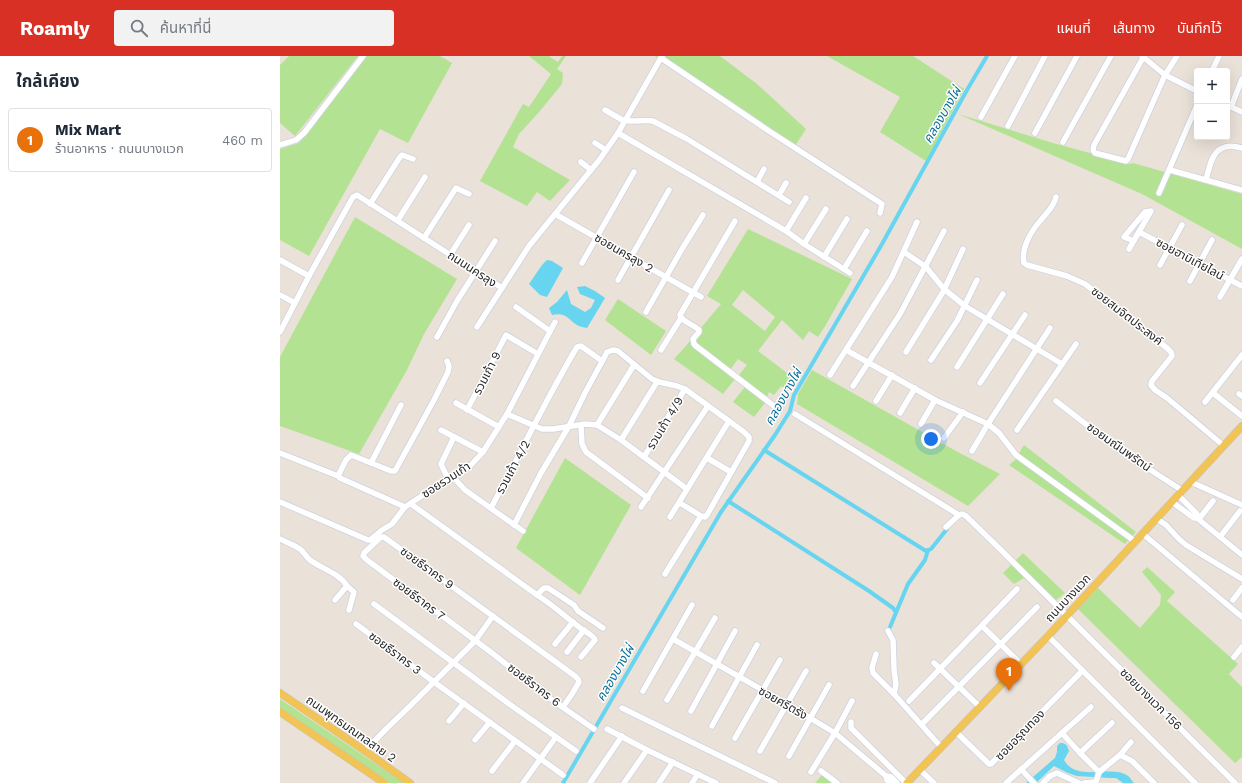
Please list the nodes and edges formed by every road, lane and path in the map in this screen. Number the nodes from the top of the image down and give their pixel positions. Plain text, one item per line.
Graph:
1 (363, 56) edge
2 (1015, 56) edge
3 (1045, 56) edge
4 (1078, 56) edge
5 (1111, 56) edge
6 (1177, 56) edge
7 (1219, 56) edge
8 (661, 57) edge
9 (1143, 57) edge
10 (1213, 68) edge
11 (1165, 75) junction
12 (1242, 79) edge
13 (1194, 90) edge
14 (1230, 104) edge
15 (1230, 106) edge
16 (605, 110) dead end
17 (1194, 112) edge
18 (1242, 112) edge
19 (981, 117) dead end
20 (624, 120) junction
21 (1008, 126) dead end
22 (618, 133) junction
23 (1035, 133) dead end
24 (1063, 142) dead end
25 (595, 144) dead end
26 (280, 145) edge
27 (1242, 148) edge
28 (606, 150) junction
29 (413, 159) dead end
30 (581, 162) dead end
31 (591, 170) junction
32 (764, 170) dead end
33 (1170, 170) junction
34 (634, 172) dead end
35 (425, 178) dead end
36 (1206, 180) junction
37 (757, 182) junction
38 (786, 183) dead end
39 (669, 190) dead end
40 (1242, 190) edge
41 (469, 194) dead end
42 (1159, 194) dead end
43 (779, 196) junction
44 (1056, 197) dead end
45 (806, 198) dead end
46 (789, 202) dead end
47 (370, 204) junction
48 (826, 209) dead end
49 (880, 213) dead end
50 (555, 214) junction
51 (703, 215) dead end
52 (847, 219) dead end
53 (398, 220) junction
54 (735, 221) dead end
55 (917, 222) dead end
56 (1182, 224) dead end
57 (469, 225) dead end
58 (786, 231) junction
59 (867, 231) dead end
60 (944, 231) dead end
61 (1139, 232) junction
62 (596, 237) junction
63 (424, 238) junction
64 (1212, 240) dead end
65 (1134, 241) junction
66 (495, 242) dead end
67 (804, 244) junction
68 (1169, 248) junction
69 (963, 249) dead end
70 (1129, 249) dead end
71 (904, 252) junction
72 (450, 255) junction
73 (824, 257) junction
74 (631, 258) junction
75 (1242, 259) edge
76 (280, 260) edge
77 (582, 263) dead end
78 (1199, 264) junction
79 (1160, 265) dead end
80 (925, 267) junction
81 (844, 269) junction
82 (476, 271) junction
83 (850, 273) dead end
84 (309, 276) junction
85 (666, 278) junction
86 (618, 280) dead end
87 (977, 280) dead end
88 (1230, 280) junction
89 (1190, 281) dead end
90 (1242, 286) edge
91 (502, 288) junction
92 (944, 290) junction
93 (693, 293) junction
94 (1003, 294) dead end
95 (280, 295) edge
96 (701, 297) dead end
97 (1220, 297) dead end
98 (295, 303) junction
99 (965, 306) junction
100 (516, 307) dead end
101 (646, 312) dead end
102 (1025, 315) dead end
103 (681, 318) junction
104 (987, 319) junction
105 (554, 322) dead end
106 (477, 327) dead end
107 (1050, 328) dead end
108 (280, 331) edge
109 (550, 331) junction
110 (1012, 334) junction
111 (437, 337) dead end
112 (1076, 344) dead end
113 (1037, 349) junction
114 (661, 350) dead end
115 (846, 350) junction
116 (906, 352) dead end
117 (538, 354) junction
118 (1242, 355) edge
119 (932, 360) dead end
120 (446, 361) dead end
121 (602, 361) junction
122 (869, 362) junction
123 (1062, 364) junction
124 (634, 365) junction
125 (957, 367) dead end
126 (830, 375) dead end
127 (892, 376) junction
128 (657, 382) junction
129 (980, 383) dead end
130 (854, 386) dead end
131 (915, 388) junction
132 (685, 389) junction
133 (1213, 393) junction
134 (936, 400) junction
135 (876, 401) dead end
136 (1056, 401) dead end
137 (1205, 402) dead end
138 (456, 403) dead end
139 (401, 405) dead end
140 (779, 405) dead end
141 (708, 406) junction
142 (467, 410) junction
143 (963, 412) junction
144 (900, 413) dead end
145 (507, 414) junction
146 (796, 414) dead end
147 (1242, 416) edge
148 (729, 421) junction
149 (921, 424) dead end
150 (988, 424) junction
151 (581, 425) junction
152 (597, 425) junction
153 (534, 426) junction
154 (569, 426) junction
155 (1242, 426) edge
156 (499, 427) junction
157 (441, 430) dead end
158 (1017, 430) dead end
159 (454, 437) junction
160 (944, 438) dead end
161 (621, 440) junction
162 (1224, 446) junction
163 (972, 451) dead end
164 (280, 452) edge
165 (483, 452) junction
166 (644, 457) junction
167 (707, 458) junction
168 (371, 463) junction
169 (462, 471) junction
170 (665, 472) junction
171 (732, 472) junction
172 (340, 478) dead end
173 (450, 478) junction
174 (1191, 482) junction
175 (460, 485) junction
176 (687, 488) junction
177 (1180, 493) junction
178 (648, 498) junction
179 (280, 502) edge
180 (1172, 502) junction
181 (1213, 502) dead end
182 (680, 503) junction
183 (411, 504) junction
184 (405, 507) junction
185 (642, 507) dead end
186 (491, 508) junction
187 (1241, 508) edge
188 (959, 515) junction
189 (701, 516) junction
190 (670, 517) dead end
191 (1157, 518) junction
192 (1198, 519) junction
193 (514, 525) junction
194 (946, 527) dead end
195 (523, 531) dead end
196 (1143, 534) junction
197 (1220, 537) junction
198 (280, 539) edge
199 (1136, 542) junction
200 (1242, 555) edge
201 (363, 556) joint
202 (665, 574) dead end
203 (1242, 579) edge
204 (347, 586) junction
205 (1242, 588) edge
206 (1017, 589) dead end
207 (537, 595) junction
208 (336, 600) dead end
209 (1233, 600) dead end
210 (374, 604) dead end
211 (692, 605) dead end
212 (1037, 607) dead end
213 (349, 610) dead end
214 (494, 616) junction
215 (1067, 616) junction
216 (1242, 617) edge
217 (715, 618) dead end
218 (573, 622) junction
219 (356, 624) dead end
220 (982, 626) junction
221 (603, 628) dead end
222 (584, 630) junction
223 (735, 631) dead end
224 (888, 631) dead end
225 (1048, 636) junction
226 (673, 640) junction
227 (476, 641) junction
228 (555, 644) dead end
229 (1000, 644) junction
230 (757, 645) dead end
231 (1242, 647) edge
232 (567, 652) dead end
233 (695, 653) junction
234 (876, 654) dead end
235 (581, 657) dead end
236 (1234, 657) dead end
237 (780, 660) dead end
238 (453, 662) junction
239 (934, 663) dead end
240 (1021, 664) junction
241 (717, 665) junction
242 (940, 669) junction
243 (806, 671) dead end
244 (1082, 671) junction
245 (739, 678) junction
246 (434, 682) junction
247 (829, 685) dead end
248 (959, 688) junction
249 (643, 691) dead end
250 (763, 691) junction
251 (280, 693) edge
252 (894, 694) junction
253 (667, 700) dead end
254 (909, 701) dead end
255 (852, 702) dead end
256 (464, 703) junction
257 (787, 704) junction
258 (563, 707) junction
259 (980, 707) junction
260 (1091, 707) dead end
261 (622, 708) dead end
262 (691, 711) dead end
263 (280, 712) edge
264 (811, 719) junction
265 (449, 721) dead end
266 (490, 722) junction
267 (851, 722) dead end
268 (924, 722) dead end
269 (1112, 723) dead end
270 (712, 726) dead end
271 (594, 729) dead end
272 (607, 729) dead end
273 (956, 732) junction
274 (835, 733) junction
275 (1062, 733) junction
276 (622, 736) junction
277 (556, 737) junction
278 (735, 738) dead end
279 (475, 740) dead end
280 (515, 741) junction
281 (1131, 742) dead end
282 (941, 747) junction
283 (647, 750) junction
284 (365, 751) junction
285 (576, 751) dead end
286 (760, 751) dead end
287 (1080, 753) junction
288 (1120, 755) junction
289 (789, 756) dead end
290 (540, 758) junction
291 (673, 762) junction
292 (1021, 769) junction
293 (920, 770) junction
294 (492, 771) dead end
295 (820, 771) dead end
296 (811, 772) dead end
297 (698, 774) junction
298 (563, 775) dead end
299 (886, 776) junction
300 (1097, 778) edge
301 (384, 783) edge
302 (410, 783) edge
303 (522, 783) edge
304 (590, 783) edge
305 (624, 783) edge
306 (659, 783) edge
307 (692, 783) edge
308 (716, 783) edge
309 (775, 783) edge
310 (837, 783) edge
311 (890, 783) edge
312 (897, 783) edge
313 (907, 783) edge
314 (934, 783) edge
315 (1006, 783) edge
316 (1034, 783) edge
317 (1043, 783) edge
318 (1079, 783) edge
319 (1084, 783) edge
320 (1154, 783) edge
321 (1195, 783) edge
322 (1235, 783) edge

1 - 26 street
2 - 19 street
3 - 21 street
4 - 23 street
5 - 24 street
6 - 11 street
7 - 10 street
8 - 20 street, ถนนนครลุง
8 - 49 street
9 - 11 street
9 - 11 street
11 - 13 street
12 - 14 street
15 - 18 street
16 - 20 street
17 - 33 street
20 - 22 street, ถนนนครลุง
20 - 37 street
22 - 28 street, ถนนนครลุง
22 - 58 street
25 - 28 street
27 - 36 street
28 - 31 street, ถนนนครลุง
29 - 47 street
30 - 31 street
31 - 50 street, ถนนนครลุง
32 - 37 street
33 - 36 street
33 - 42 street
34 - 62 street
35 - 53 street
36 - 40 street
37 - 43 street
38 - 43 street
39 - 74 street
41 - 63 street
43 - 46 street
44 - 162 street, ซอยสมจิตประสงค์
45 - 58 street
47 - 53 street, ถนนนครลุง
47 - 84 street, ถนนนครลุง
48 - 67 street
50 - 62 street, ซอยนครลุง 2
50 - 91 street, ถนนนครลุง
51 - 85 street
52 - 73 street
53 - 63 street, ถนนนครลุง
54 - 93 street
55 - 71 street
56 - 68 street
57 - 72 street
58 - 67 street
59 - 81 street
60 - 80 street
61 - 65 street
61 - 65 street
61 - 68 street, ซอยฮาบิเทียไลน์
62 - 74 street, ซอยนครลุง 2
62 - 77 street
63 - 72 street, ถนนนครลุง
64 - 78 street
65 - 70 street
66 - 82 street
67 - 73 street
68 - 78 street, ซอยฮาบิเทียไลน์
68 - 79 street
69 - 92 street
71 - 80 street
71 - 115 street
72 - 82 street, ถนนนครลุง
73 - 81 street
74 - 85 street, ซอยนครลุง 2
74 - 86 street
75 - 88 street
76 - 84 street
78 - 88 street, ซอยฮาบิเทียไลน์
78 - 89 street
80 - 92 street
80 - 122 street
81 - 83 street
82 - 91 street, ถนนนครลุง
82 - 111 street
84 - 98 street, ถนนนครลุง
85 - 93 street, ซอยนครลุง 2
85 - 101 street
87 - 99 street
88 - 90 street, ซอยฮาบิเทียไลน์
88 - 97 street
91 - 106 street
92 - 99 street
92 - 116 street
93 - 96 street, ซอยนครลุง 2
93 - 103 street
94 - 104 street
95 - 98 street
98 - 108 street, ถนนนครลุง
99 - 104 street
99 - 119 street
100 - 109 street
102 - 110 street
103 - 114 street
103 - 140 street
104 - 110 street
104 - 125 street
105 - 109 street, ซอยรวมเก้า
107 - 113 street
109 - 117 street, ซอยรวมเก้า
110 - 113 street
110 - 129 street
112 - 123 street
113 - 123 street
113 - 150 street
115 - 122 street
115 - 126 street
117 - 142 street, รวมเก้า 9
117 - 145 street, ซอยรวมเก้า
118 - 133 street
120 - 168 street
121 - 124 street
121 - 153 street, รวมเก้า 4/2
121 - 154 street
122 - 127 street
122 - 130 street
123 - 158 street
124 - 128 street
124 - 152 street
127 - 131 street
127 - 135 street
128 - 132 street
128 - 161 street
131 - 134 street
131 - 144 street
132 - 141 street
132 - 166 street, รวมเก้า 4/9
133 - 137 street
133 - 147 street
134 - 143 street
134 - 149 street
136 - 177 street, ซอยมณีนพรัตน์
138 - 142 street
139 - 168 street
141 - 148 street
141 - 170 street
142 - 156 street
143 - 150 street
143 - 160 street
145 - 153 street
145 - 156 street, ซอยรวมเก้า
146 - 188 street
148 - 167 street
148 - 171 street
150 - 163 street
150 - 199 street
151 - 152 street
151 - 154 street
151 - 178 street
152 - 161 street
153 - 154 street
153 - 186 street, รวมเก้า 4/2
154 - 193 street
155 - 162 main road, ถนนบางแวก
156 - 165 street, ซอยรวมเก้า
157 - 159 street
159 - 165 street
159 - 173 street
161 - 166 street
162 - 174 main road, ถนนบางแวก
164 - 168 street
165 - 169 street, ซอยรวมเก้า
166 - 170 street
167 - 171 street
167 - 176 street
169 - 173 street, ซอยรวมเก้า
169 - 175 street
170 - 176 street
170 - 178 street
171 - 189 street
172 - 184 street
173 - 175 street
173 - 183 street, ซอยรวมเก้า
174 - 177 main road, ถนนบางแวก
174 - 187 street
175 - 186 street
176 - 182 street
177 - 180 main road, ถนนบางแวก
177 - 192 street, ซอยมณีนพรัตน์
178 - 185 street
179 - 184 street, ซอยรวมเก้า
180 - 191 main road, ถนนบางแวก
180 - 192 street
181 - 192 street
182 - 189 street
182 - 190 street
183 - 184 street, ซอยรวมเก้า
183 - 207 street
186 - 193 street
187 - 197 street
188 - 194 street
188 - 215 street, ซอยบางแวก 156
189 - 202 street
191 - 196 main road, ถนนบางแวก
191 - 203 street
192 - 197 street
193 - 195 street
196 - 199 main road, ถนนบางแวก
196 - 216 street
197 - 200 street
198 - 204 street
199 - 215 main road, ถนนบางแวก
201 - 214 street, ซอยธีราคร 9
201 - 227 street, ซอยธีราคร 7
204 - 208 street
204 - 213 street
205 - 209 street
206 - 220 street
207 - 218 street
207 - 221 street
210 - 238 street
211 - 226 street
212 - 229 street
214 - 227 street
214 - 258 street
215 - 225 main road, ถนนบางแวก
215 - 322 street, ซอยบางแวก 156
217 - 233 street
218 - 222 street
218 - 228 street
219 - 246 street, ซอยธีราคร 3
220 - 229 street
220 - 242 street
222 - 232 street
222 - 235 street
223 - 241 street
224 - 252 street
225 - 240 main road, ถนนบางแวก
225 - 244 street
226 - 233 street, ซอยศรีตรัง
226 - 249 street
227 - 238 street
227 - 258 street, ซอยธีราคร 6
229 - 240 street
229 - 248 street
230 - 245 street
231 - 236 street
233 - 241 street, ซอยศรีตรัง
233 - 253 street
234 - 252 street
237 - 250 street
238 - 246 street
238 - 277 street
239 - 242 street
240 - 259 main road, ถนนบางแวก
241 - 245 street, ซอยศรีตรัง
241 - 262 street
242 - 248 street
242 - 254 street
243 - 257 street
244 - 273 street, ซอยอรุณทอง
244 - 321 street
245 - 250 street, ซอยศรีตรัง
245 - 270 street
246 - 256 street, ซอยธีราคร 3
246 - 284 street
247 - 264 street
248 - 259 street
248 - 268 street
250 - 257 street, ซอยศรีตรัง
250 - 278 street
251 - 284 main road, ถนนพุทธมณฑลสาย 2
252 - 282 street
255 - 274 street
256 - 265 street
256 - 266 street, ซอยธีราคร 3
257 - 264 street, ซอยศรีตรัง
257 - 286 street
258 - 271 street, ซอยธีราคร 6
259 - 273 main road, ถนนบางแวก
260 - 275 street
261 - 309 street
263 - 301 main road
264 - 274 street, ซอยศรีตรัง
264 - 289 street
266 - 279 street
266 - 280 street, ซอยธีราคร 3
267 - 313 street
269 - 287 street
272 - 276 street
273 - 282 main road, ถนนบางแวก
274 - 296 street
274 - 299 street, ซอยศรีตรัง
275 - 287 street
275 - 292 street
276 - 283 street
276 - 304 street
277 - 285 street
277 - 290 street
280 - 290 street, ซอยธีราคร 3
280 - 294 street
281 - 288 street
282 - 293 main road, ถนนบางแวก
283 - 291 street
283 - 305 street
284 - 302 main road, ถนนพุทธมณฑลสาย 2
287 - 300 street
288 - 300 street
288 - 320 street
290 - 298 street, ซอยธีราคร 3
290 - 303 street
291 - 297 street
291 - 306 street
292 - 315 street
292 - 316 street
293 - 313 main road, ถนนบางแวก
293 - 314 street
295 - 310 street
297 - 307 street
297 - 308 street
299 - 311 street, ซอยศรีตรัง
299 - 312 street, ซอยศรีตรัง
300 - 319 street
317 - 318 street

